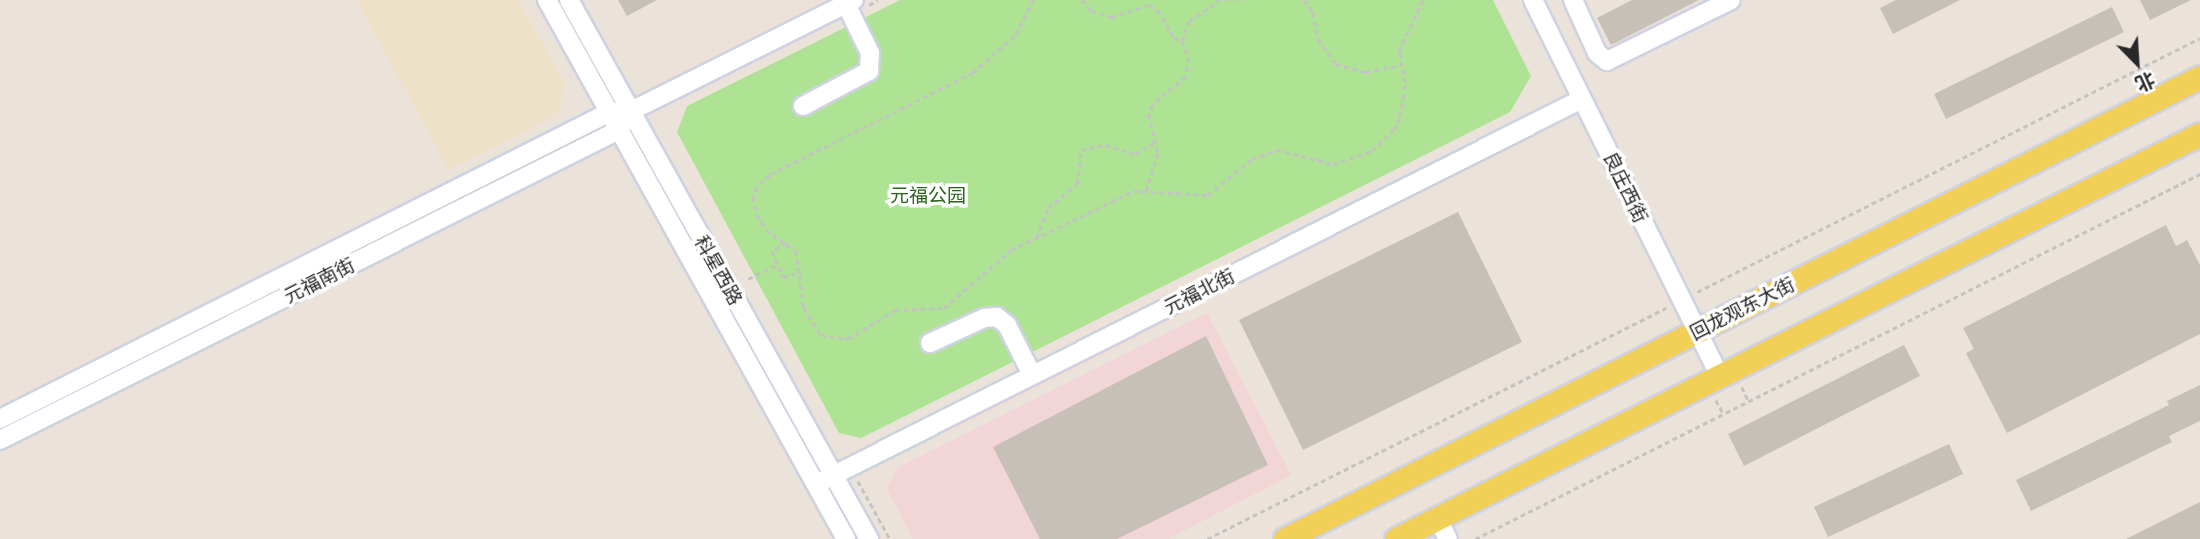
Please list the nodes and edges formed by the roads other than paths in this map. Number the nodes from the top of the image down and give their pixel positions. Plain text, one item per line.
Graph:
1 (547, 0) edge
2 (569, 0) edge
3 (1532, 0) edge
4 (1573, 0) edge
5 (1731, 0) edge
6 (850, 2) edge
7 (2200, 77) edge
8 (1582, 99) junction
9 (803, 106) dead end
10 (631, 111) junction
11 (610, 113) junction
12 (619, 130) junction
13 (2200, 134) edge
14 (1697, 331) junction
15 (930, 342) dead end
16 (1032, 375) junction
17 (1719, 375) junction
18 (0, 419) edge
19 (0, 440) edge
20 (834, 475) junction
21 (816, 484) junction
22 (1438, 518) junction
23 (846, 539) edge
24 (869, 539) edge
25 (1284, 539) edge
26 (1396, 539) edge
27 (1448, 539) edge

1 - 11 street, 科星西路
2 - 10 street, 科星西路
3 - 8 street, 良庄西街
4 - 5 street
6 - 9 street
6 - 10 street, 元福南街
7 - 14 main road, 回龙观东大街
8 - 14 street, 良庄西街
8 - 16 street, 元福北街
10 - 11 street, 元福南街
10 - 12 street
10 - 20 street, 科星西路
11 - 12 street, 科星西路
11 - 18 street, 元福南街
12 - 19 street, 元福南街
12 - 21 street, 科星西路
13 - 17 main road
14 - 17 street, 良庄西街
14 - 25 main road, 回龙观东大街
15 - 16 street
16 - 20 street, 元福北街
17 - 22 main road
20 - 21 street, 元福北街
20 - 24 street, 科星西路
21 - 23 street, 科星西路
22 - 26 main road
22 - 27 street

